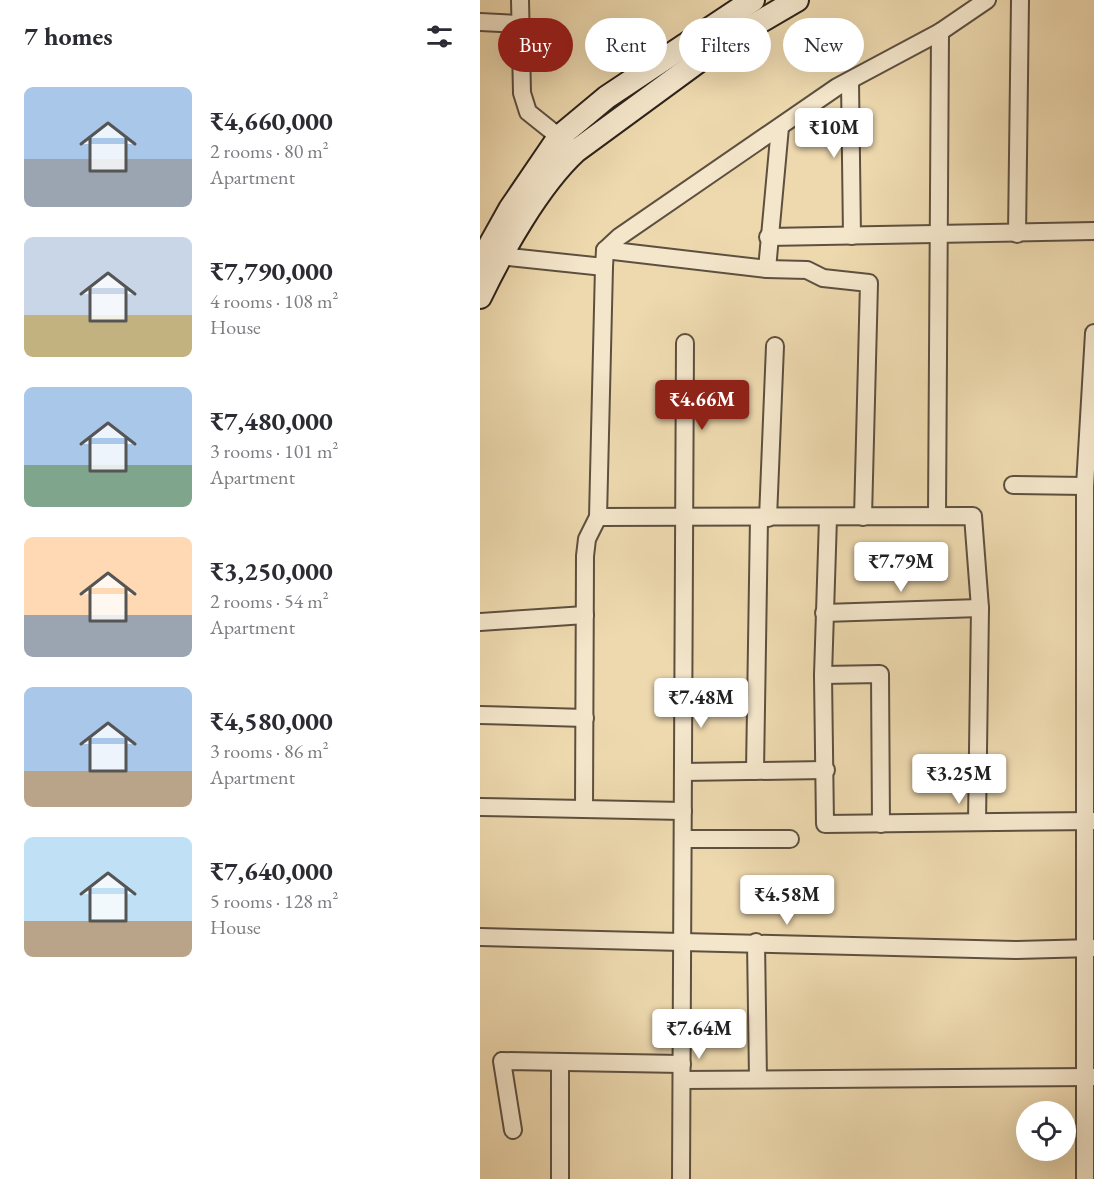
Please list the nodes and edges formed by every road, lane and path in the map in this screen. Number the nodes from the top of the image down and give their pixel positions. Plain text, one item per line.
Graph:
1 (520, 0) edge
2 (753, 0) edge
3 (797, 0) edge
4 (987, 0) edge
5 (1020, 0) edge
6 (520, 18) edge
7 (480, 22) edge
8 (498, 23) edge
9 (940, 32) junction
10 (521, 72) edge
11 (850, 81) junction
12 (780, 127) junction
13 (568, 144) junction
14 (1094, 231) edge
15 (1017, 234) junction
16 (939, 235) junction
17 (852, 236) junction
18 (768, 237) junction
19 (604, 258) junction
20 (490, 259) edge
21 (767, 269) junction
22 (480, 297) edge
23 (1094, 333) edge
24 (686, 343) dead end
25 (775, 346) dead end
26 (1013, 485) dead end
27 (1085, 486) junction
28 (937, 516) junction
29 (598, 517) junction
30 (862, 517) junction
31 (764, 518) junction
32 (828, 518) junction
33 (684, 519) junction
34 (980, 608) junction
35 (824, 613) junction
36 (585, 615) junction
37 (480, 622) edge
38 (823, 675) junction
39 (480, 715) edge
40 (585, 718) junction
41 (825, 770) junction
42 (755, 771) junction
43 (683, 772) junction
44 (480, 807) edge
45 (584, 809) junction
46 (683, 811) junction
47 (1090, 821) edge
48 (977, 822) junction
49 (881, 824) junction
50 (790, 839) dead end
51 (683, 840) junction
52 (480, 937) edge
53 (683, 940) junction
54 (756, 942) junction
55 (1089, 948) edge
56 (560, 1062) junction
57 (682, 1072) junction
58 (1089, 1077) edge
59 (758, 1079) junction
60 (513, 1130) dead end
61 (560, 1179) edge
62 (681, 1179) edge
63 (1085, 1179) edge

1 - 6 street
2 - 13 street
3 - 13 street
4 - 9 street
5 - 15 street
7 - 8 street
9 - 11 street
9 - 16 street
10 - 13 street
11 - 12 street
11 - 17 street
12 - 18 street
12 - 19 street
13 - 20 street
14 - 15 street
15 - 16 street
16 - 17 street
16 - 28 street
17 - 18 street
18 - 21 street
19 - 20 street
19 - 21 street
19 - 29 street
20 - 22 street
21 - 30 street
23 - 27 street
24 - 33 street
25 - 31 street
26 - 27 street
27 - 47 street
28 - 30 street
28 - 34 street
29 - 33 street
29 - 36 street
30 - 32 street
31 - 32 street
31 - 33 street
31 - 42 street
32 - 35 street
33 - 43 street
34 - 35 street
34 - 48 street
35 - 38 street
36 - 37 street
36 - 40 street
38 - 41 street
38 - 49 street
39 - 40 street
40 - 45 street
41 - 42 street
41 - 49 street
42 - 43 street
43 - 46 street
44 - 45 street
45 - 46 street
46 - 51 street
47 - 48 street
47 - 55 street
48 - 49 street
50 - 51 street
51 - 53 street
52 - 53 street
53 - 54 street
53 - 57 street
54 - 55 street
54 - 59 street
55 - 58 street
56 - 57 street
56 - 60 street
56 - 61 street
57 - 59 street
57 - 62 street
58 - 59 street
58 - 63 street

